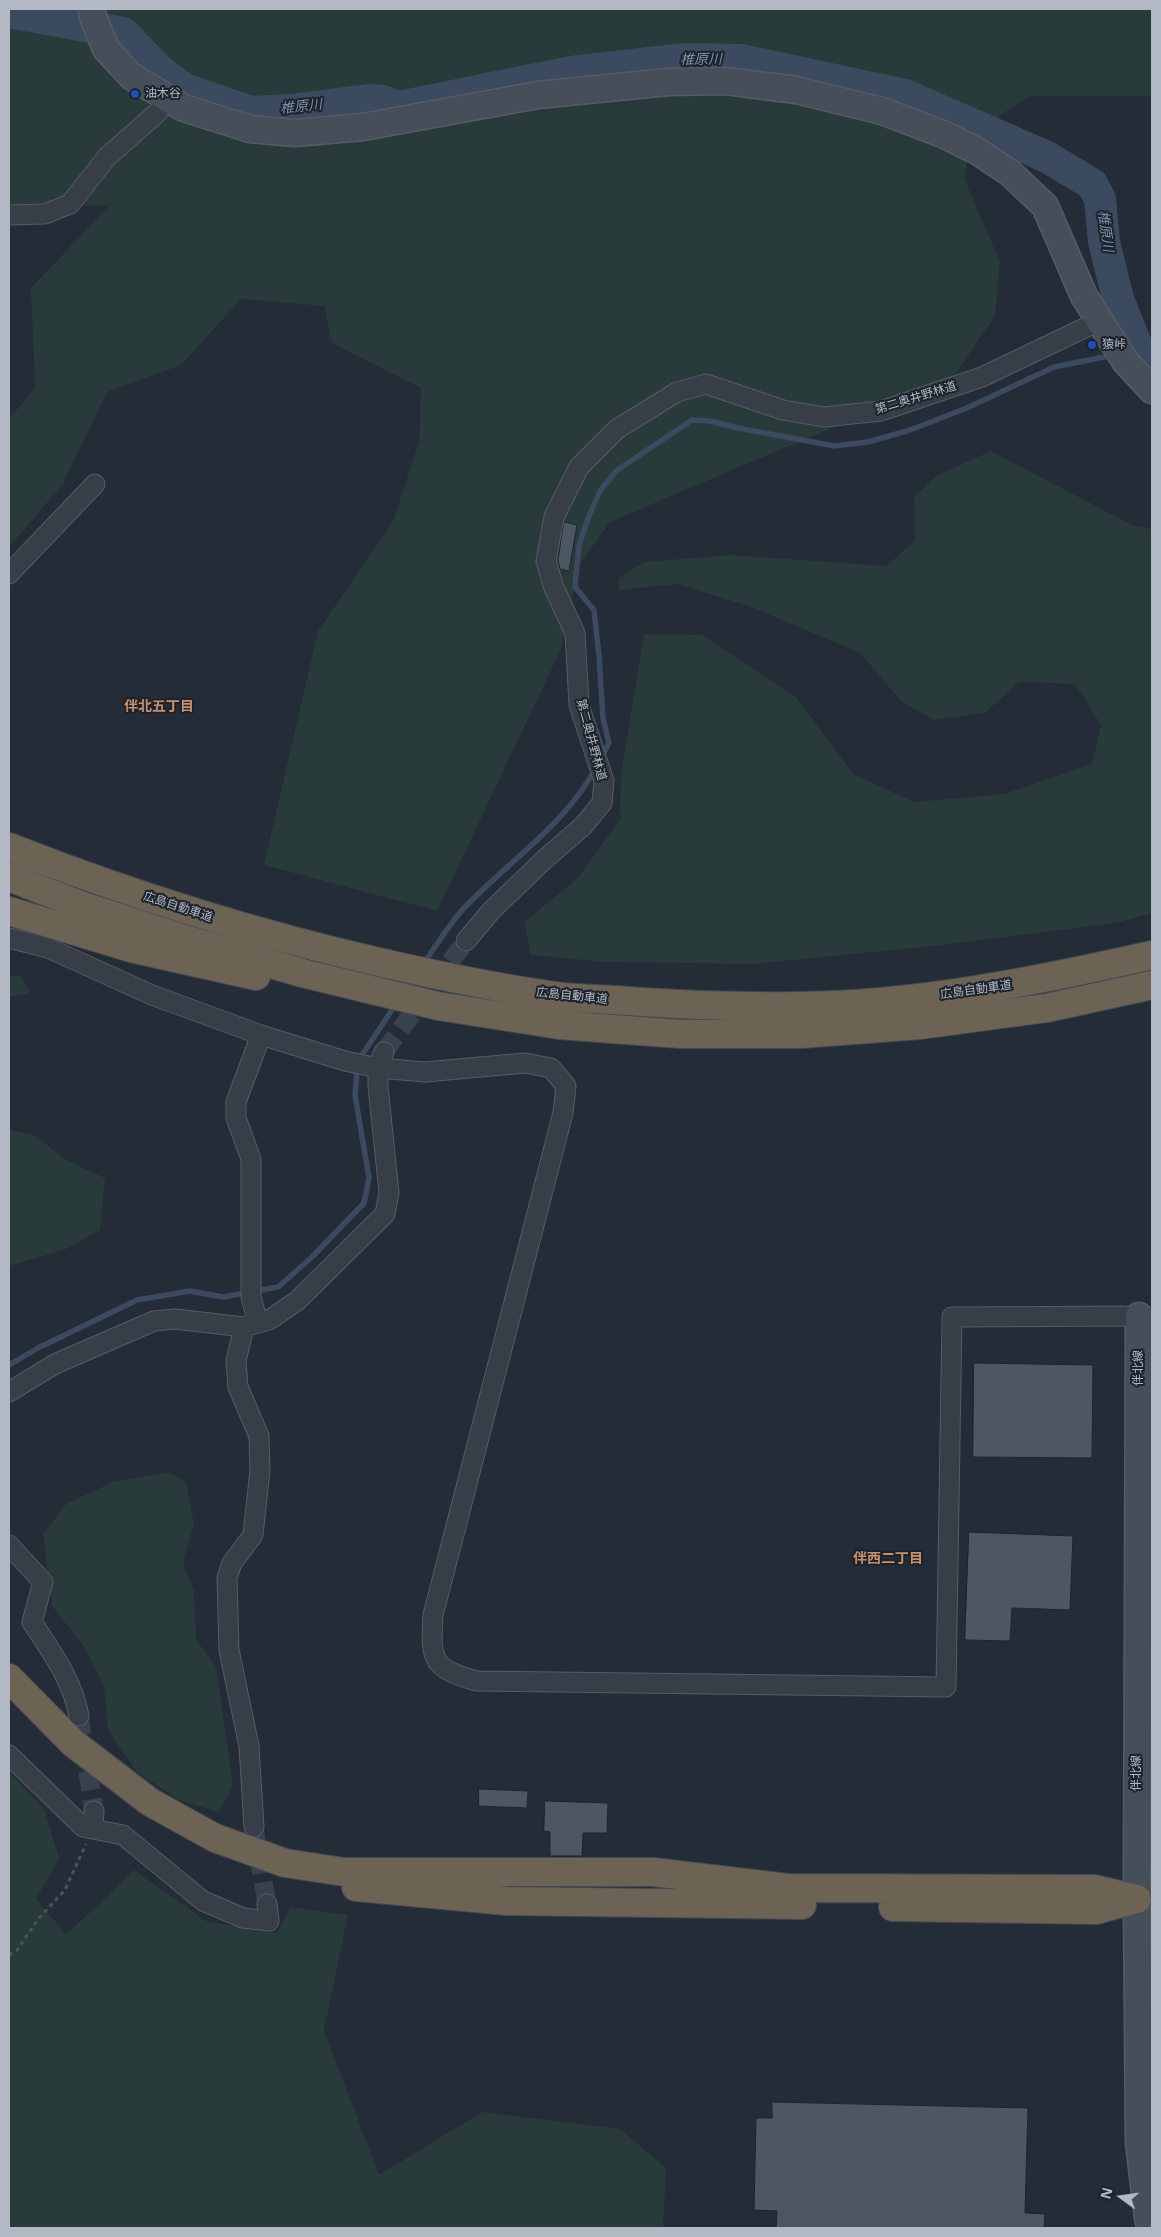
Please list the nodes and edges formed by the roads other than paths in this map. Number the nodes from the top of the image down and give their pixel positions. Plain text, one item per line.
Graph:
1 (95, 20) edge
2 (167, 98) junction
3 (9, 215) edge
4 (1111, 340) junction
5 (1152, 390) edge
6 (95, 484) dead end
7 (9, 574) edge
8 (9, 847) edge
9 (9, 877) edge
10 (9, 911) edge
11 (9, 938) edge
12 (466, 940) tunnel mouth
13 (1152, 955) edge
14 (1152, 985) edge
15 (438, 1006) junction
16 (261, 1035) junction
17 (381, 1060) junction
18 (1146, 1317) edge
19 (251, 1325) junction
20 (9, 1392) edge
21 (9, 1545) edge
22 (9, 1665) edge
23 (9, 1678) edge
24 (9, 1702) edge
25 (80, 1716) tunnel mouth
26 (73, 1743) junction
27 (9, 1755) edge
28 (254, 1827) tunnel mouth
29 (1145, 1899) edge
30 (267, 1904) tunnel mouth
31 (1151, 2228) edge

1 - 2 street
2 - 3 street
2 - 4 street
4 - 5 street
4 - 12 street, 第二奥井野林道
6 - 7 street
8 - 13 highway, 広島自動車道
9 - 15 highway
10 - 15 highway
11 - 16 street
14 - 15 highway
16 - 17 street
16 - 19 street
17 - 18 street
17 - 19 street
18 - 29 street, 伴北線
19 - 20 street
19 - 28 street
21 - 25 street
22 - 26 highway
23 - 26 highway
24 - 29 highway
26 - 29 highway
27 - 30 street
29 - 31 street, 伴北線

